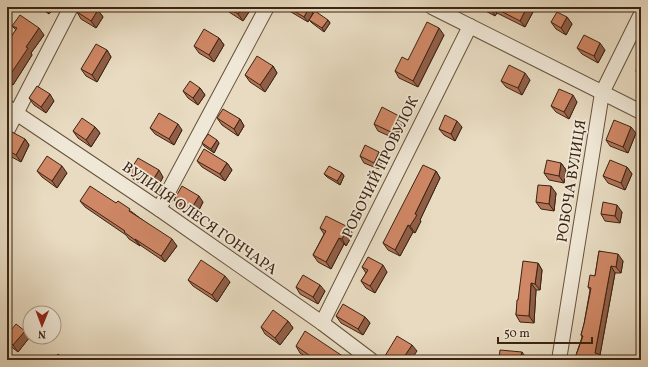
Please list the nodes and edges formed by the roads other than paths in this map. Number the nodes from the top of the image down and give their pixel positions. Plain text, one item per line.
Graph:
1 (72, 7) edge
2 (267, 7) edge
3 (432, 7) edge
4 (641, 14) edge
5 (470, 26) junction
6 (602, 93) junction
7 (12, 111) edge
8 (641, 112) edge
9 (7, 131) edge
10 (159, 210) junction
11 (322, 323) junction
12 (371, 360) edge
13 (559, 360) edge

1 - 7 street
2 - 10 street
3 - 5 street
4 - 6 street, РОБОЧА ВУЛИЦЯ
5 - 6 street
5 - 11 street, РОБОЧИЙ ПРОВУЛОК
6 - 8 street
6 - 13 street, РОБОЧА ВУЛИЦЯ
7 - 9 street
7 - 10 street, ВУЛИЦЯ ОЛЕСЯ ГОНЧАРА
10 - 11 street, ВУЛИЦЯ ОЛЕСЯ ГОНЧАРА
11 - 12 street, ВУЛИЦЯ ОЛЕСЯ ГОНЧАРА

